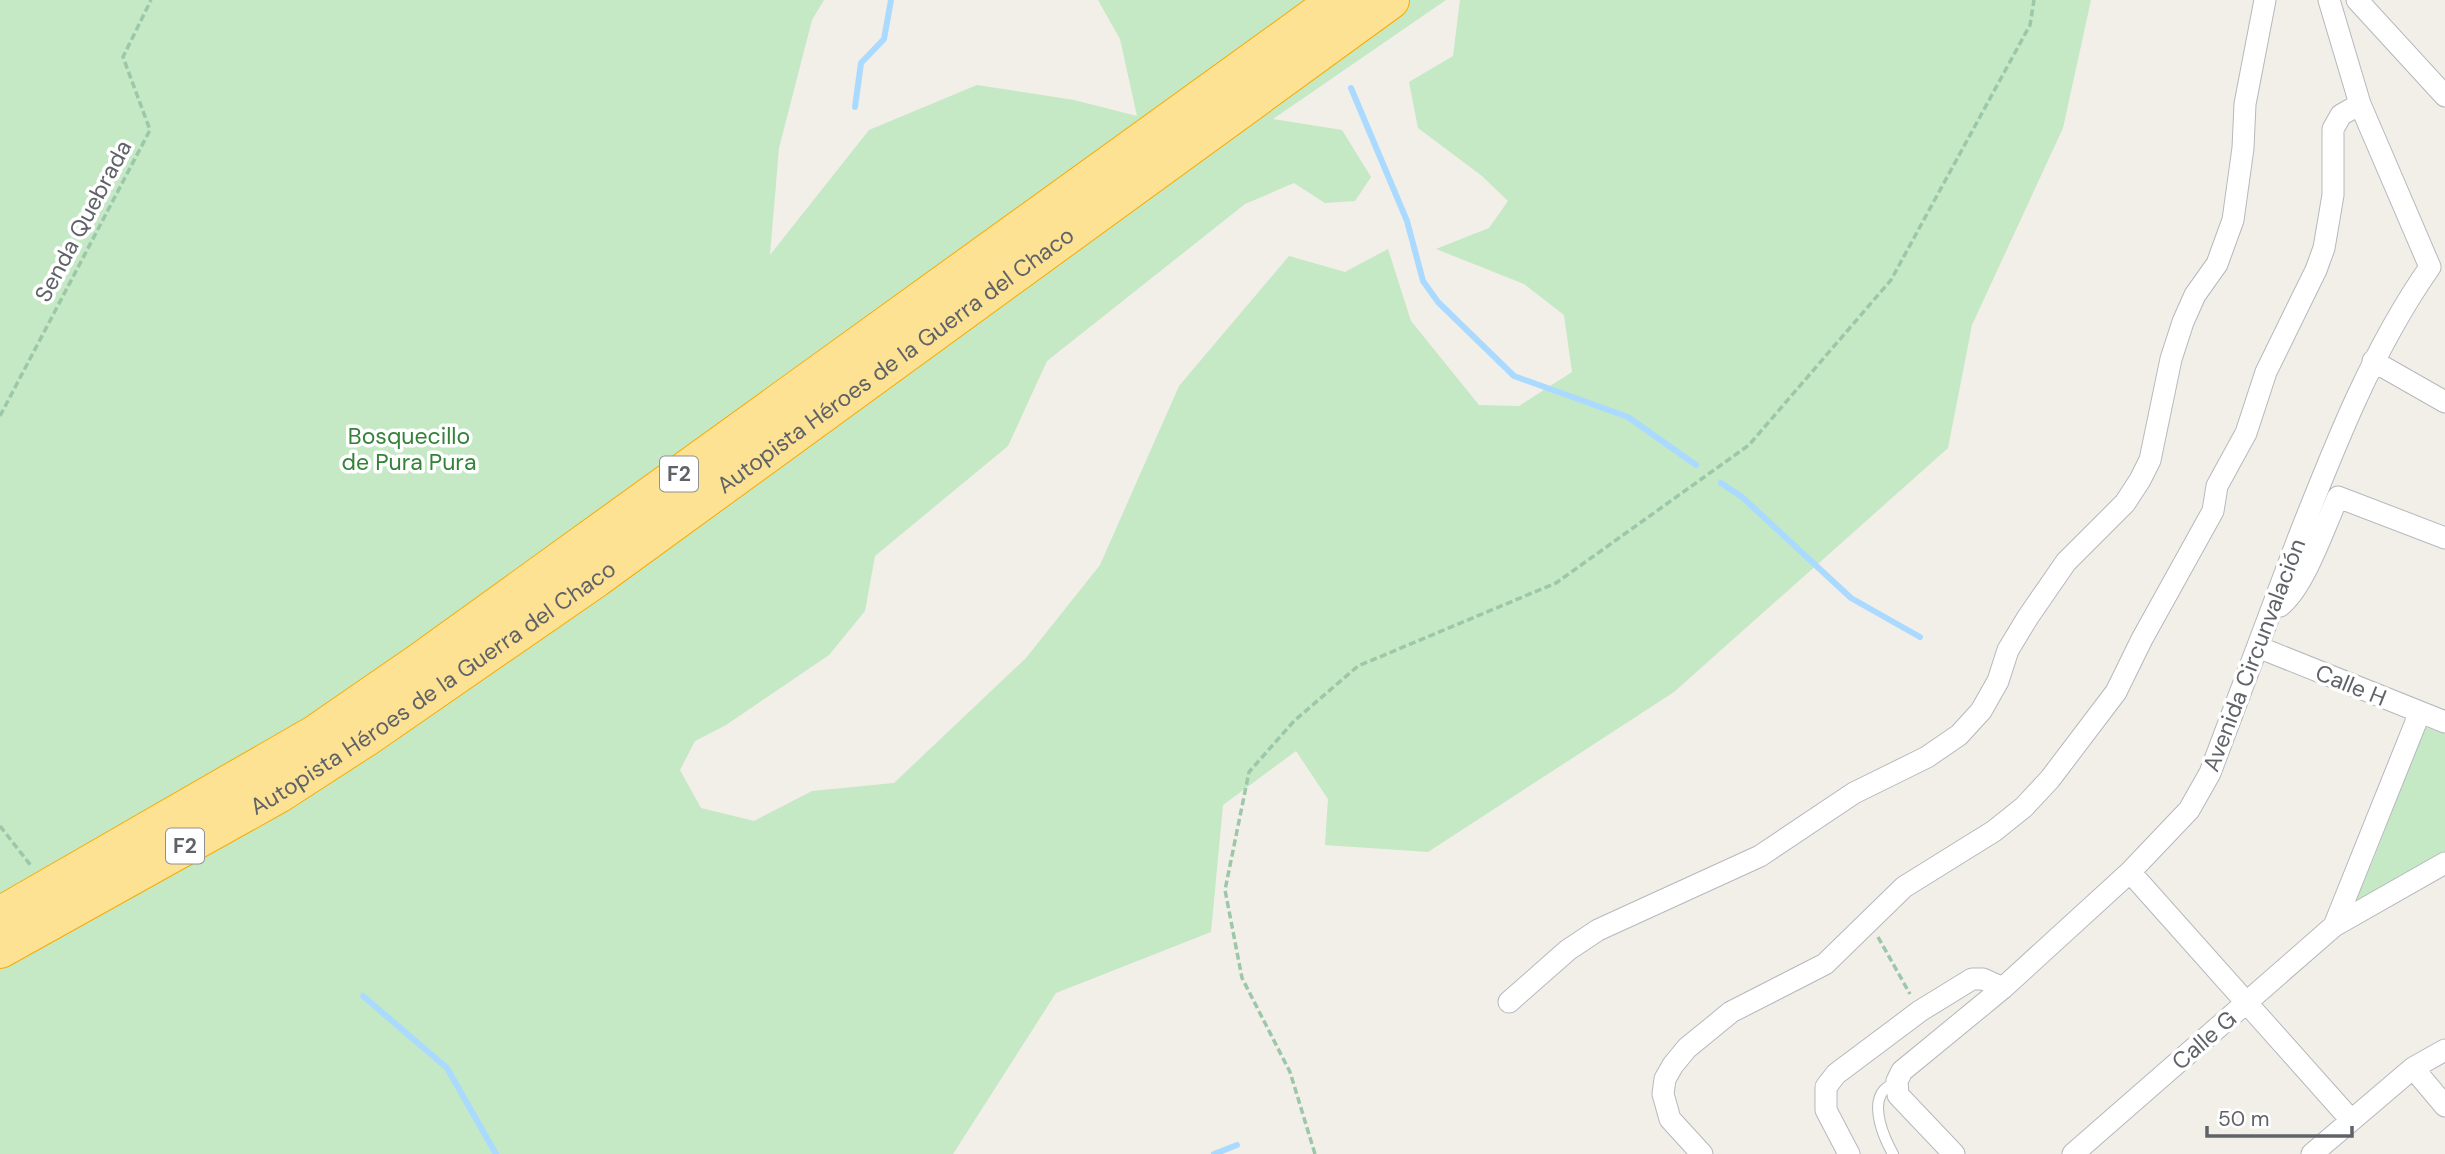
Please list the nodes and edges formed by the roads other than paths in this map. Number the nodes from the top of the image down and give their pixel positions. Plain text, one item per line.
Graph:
1 (1338, 0) edge
2 (1390, 0) edge
3 (2265, 0) edge
4 (2329, 0) edge
5 (2357, 0) edge
6 (2445, 96) edge
7 (2360, 104) junction
8 (2438, 271) edge
9 (2374, 361) junction
10 (2445, 402) edge
11 (2445, 538) edge
12 (2270, 614) junction
13 (2258, 647) junction
14 (2420, 712) junction
15 (2445, 722) edge
16 (2445, 863) edge
17 (2130, 872) junction
18 (0, 916) edge
19 (2334, 926) junction
20 (0, 949) edge
21 (2003, 988) junction
22 (1509, 1002) dead end
23 (2248, 1002) junction
24 (2445, 1050) edge
25 (2413, 1068) junction
26 (1898, 1081) junction
27 (2445, 1106) edge
28 (2351, 1120) junction
29 (1702, 1154) edge
30 (1849, 1154) edge
31 (1893, 1154) edge
32 (1954, 1154) edge
33 (2073, 1154) edge
34 (2312, 1154) edge

1 - 18 highway, Autopista Héroes de la Guerra del Chaco / F2
2 - 20 highway, Autopista Héroes de la Guerra del Chaco / F2
3 - 22 street
4 - 7 street, Avenida Circunvalación
5 - 6 street
7 - 8 street, Avenida Circunvalación
7 - 29 street
8 - 9 street, Avenida Circunvalación
9 - 10 street
9 - 12 street, Avenida Circunvalación
11 - 12 street
12 - 13 street, Avenida Circunvalación
13 - 14 street, Calle H
13 - 17 street, Avenida Circunvalación
14 - 15 street, Calle H
14 - 19 street, Calle G
16 - 19 street, Calle G
17 - 21 street, Avenida Circunvalación
17 - 23 street
19 - 23 street, Calle G
21 - 26 street, Avenida Circunvalación
21 - 30 street
23 - 28 street
23 - 33 street, Calle G
24 - 25 street
25 - 27 street
25 - 28 street
26 - 31 lane
26 - 32 street
28 - 34 street

